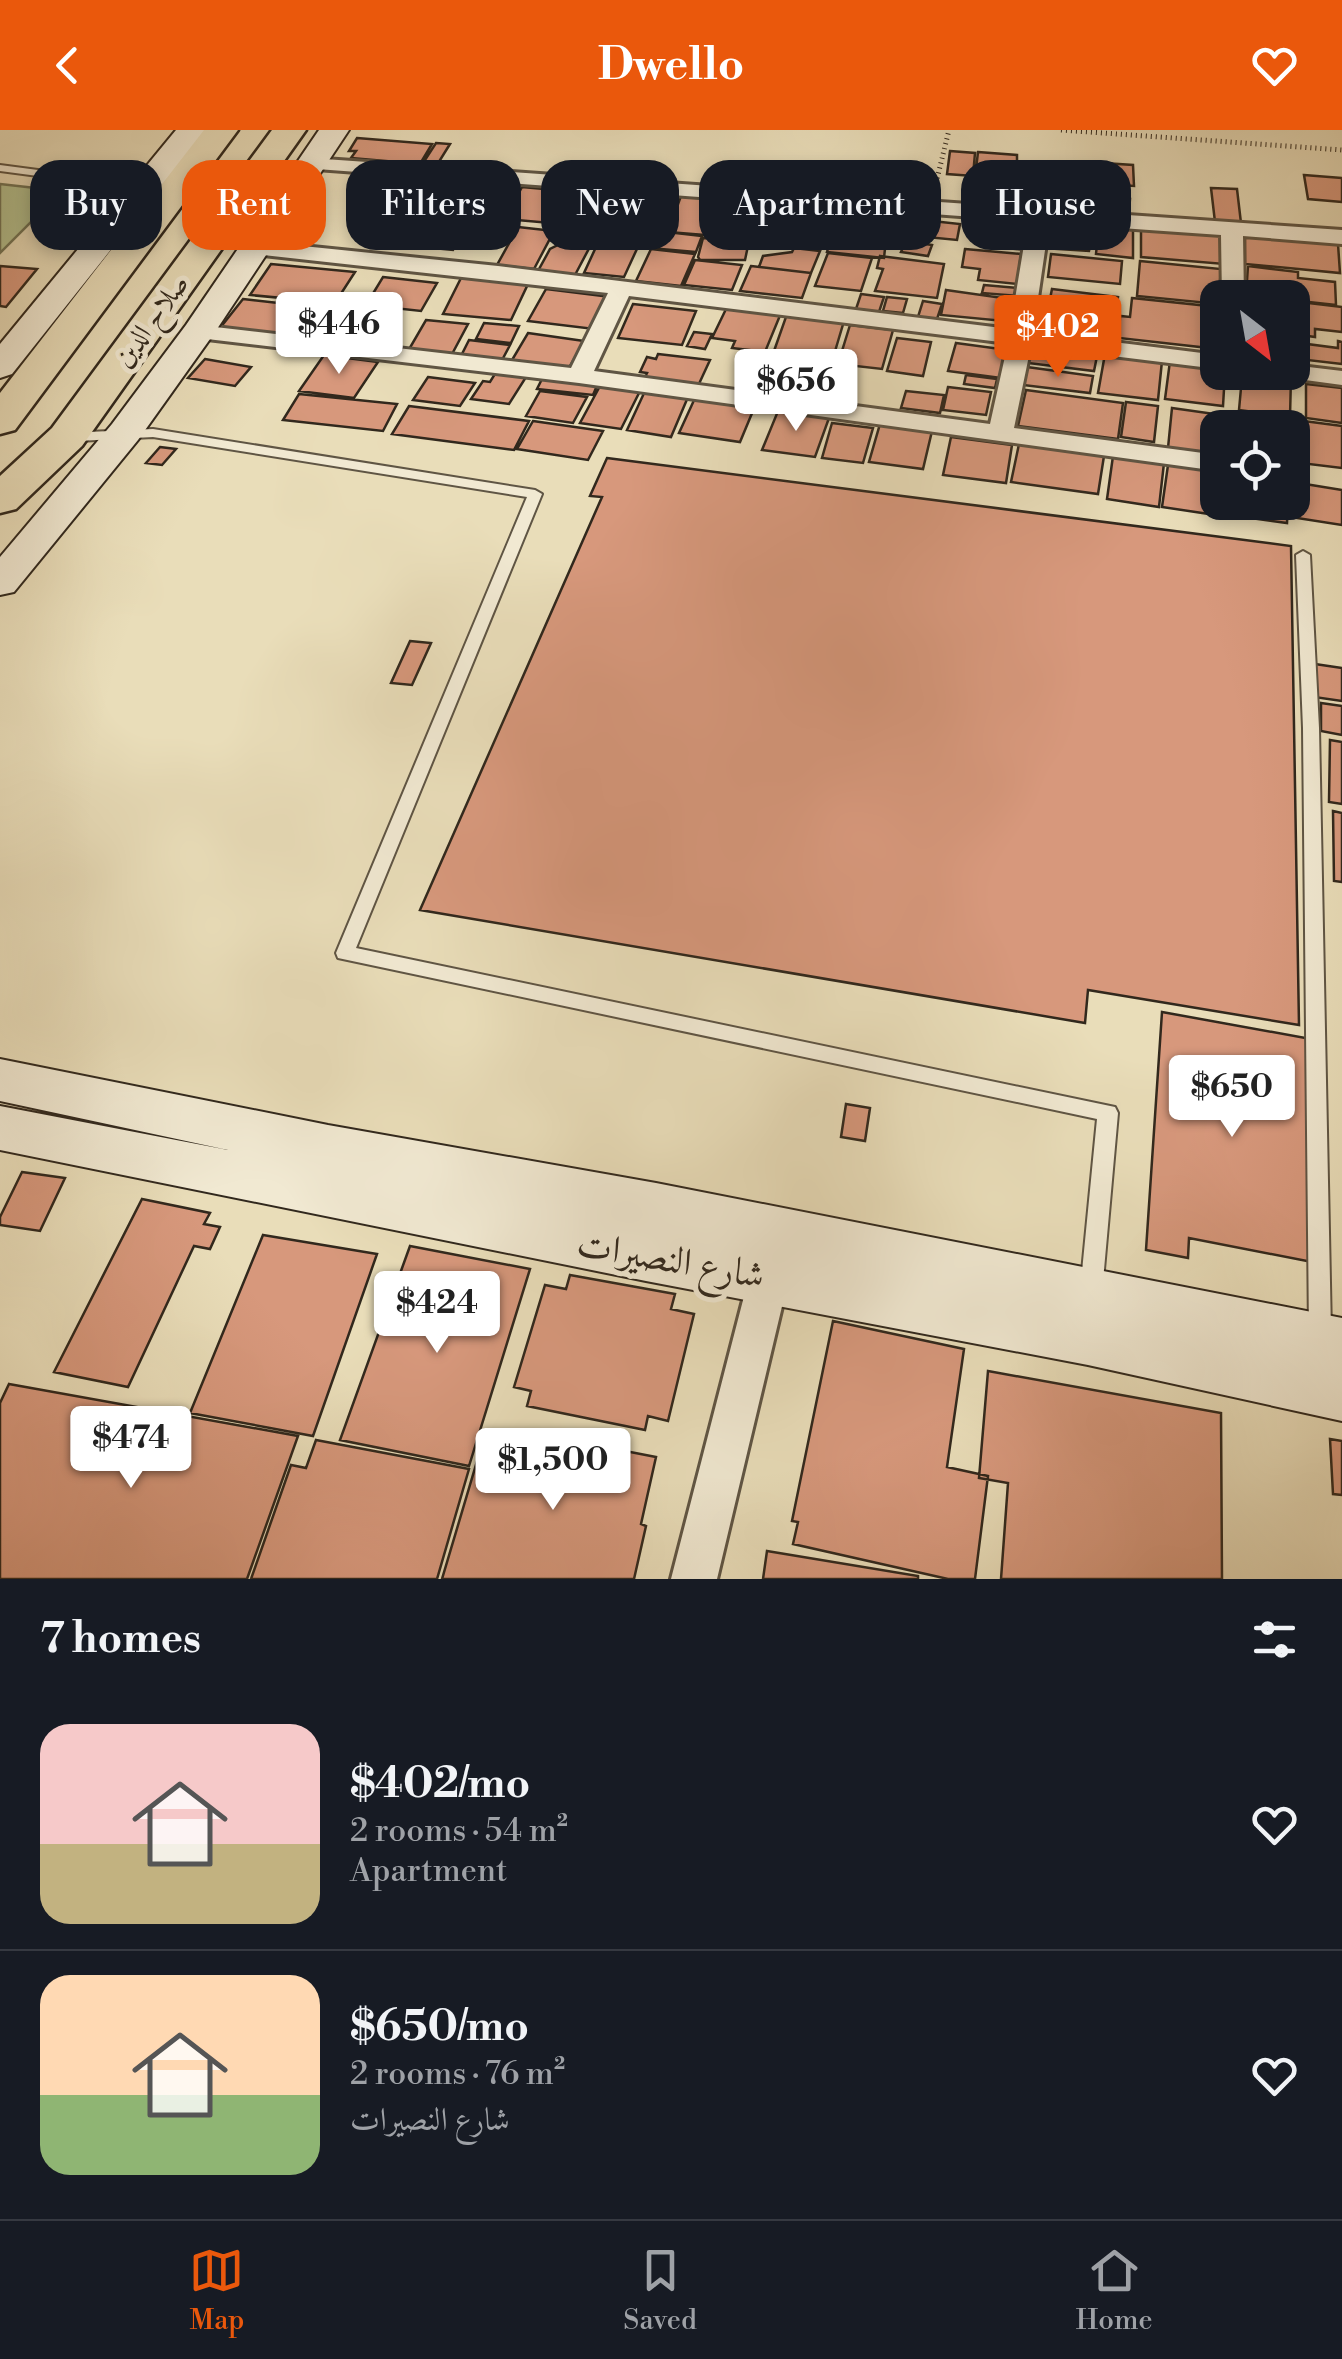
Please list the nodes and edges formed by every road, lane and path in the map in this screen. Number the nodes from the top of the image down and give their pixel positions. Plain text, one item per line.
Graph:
1 (190, 130) edge
2 (221, 130) edge
3 (289, 130) edge
4 (334, 130) edge
5 (949, 130) edge
6 (1061, 130) edge
7 (1342, 150) edge
8 (313, 160) edge
9 (941, 163) edge
10 (162, 165) edge
11 (326, 165) edge
12 (0, 168) edge
13 (30, 172) edge
14 (541, 180) edge
15 (1131, 222) edge
16 (1232, 229) junction
17 (1342, 238) edge
18 (94, 250) edge
19 (253, 250) edge
20 (272, 250) edge
21 (1034, 250) edge
22 (1233, 280) edge
23 (621, 288) junction
24 (71, 327) junction
25 (198, 332) junction
26 (1021, 338) junction
27 (10, 357) edge
28 (1200, 360) edge
29 (1310, 374) edge
30 (579, 376) junction
31 (1342, 378) edge
32 (0, 421) edge
33 (124, 432) junction
34 (1001, 432) junction
35 (67, 437) junction
36 (1200, 460) edge
37 (0, 500) edge
38 (1303, 554) dead end
39 (0, 582) edge
40 (0, 1080) edge
41 (0, 1128) edge
42 (769, 1277) junction
43 (1089, 1316) junction
44 (1327, 1366) edge
45 (694, 1579) edge

1 - 10 main road
2 - 24 highway, صلاح الدين
3 - 35 highway, صلاح الدين
4 - 8 main road
5 - 9 path
6 - 7 path
11 - 14 street
12 - 13 lane
15 - 16 street
16 - 17 street
16 - 22 street
18 - 27 main road
19 - 25 main road
20 - 23 street
21 - 26 street
23 - 26 street
23 - 30 street
24 - 27 highway
24 - 32 highway, صلاح الدين
25 - 30 street
25 - 33 main road
26 - 28 street
26 - 34 street
29 - 31 street
30 - 34 street
33 - 35 lane
33 - 39 main road
33 - 43 lane
34 - 36 street
35 - 37 highway, صلاح الدين
38 - 44 lane
40 - 43 main road, شارع النصيرات
41 - 42 main road, شارع النصيرات
42 - 43 main road, شارع النصيرات
42 - 45 street
43 - 44 main road, شارع النصيرات

